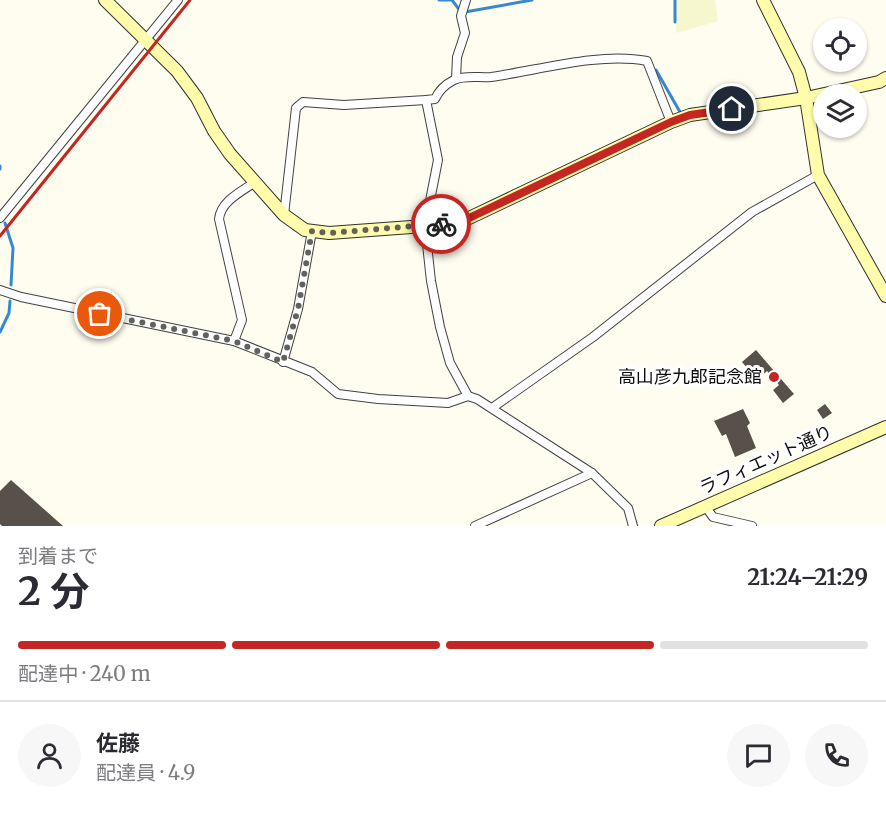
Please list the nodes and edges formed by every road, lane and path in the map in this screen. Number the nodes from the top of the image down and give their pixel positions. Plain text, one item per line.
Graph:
1 (105, 0) edge
2 (178, 0) edge
3 (466, 0) edge
4 (763, 0) edge
5 (146, 40) junction
6 (886, 78) edge
7 (456, 79) junction
8 (806, 98) junction
9 (426, 100) junction
10 (671, 122) junction
11 (818, 175) junction
12 (255, 182) junction
13 (284, 215) junction
14 (0, 218) edge
15 (425, 226) junction
16 (312, 231) junction
17 (0, 290) edge
18 (886, 296) edge
19 (234, 341) junction
20 (283, 362) junction
21 (468, 396) junction
22 (492, 408) junction
23 (886, 427) edge
24 (592, 473) junction
25 (705, 507) junction
26 (476, 526) edge
27 (633, 526) edge
28 (661, 526) edge
29 (752, 526) edge

1 - 5 street
2 - 5 street
3 - 7 street
4 - 8 street
5 - 12 street
5 - 14 street
6 - 8 street
7 - 9 street
7 - 10 street
8 - 10 street
8 - 11 street
9 - 13 street
9 - 15 street
10 - 15 street
11 - 18 street
11 - 22 street
12 - 13 street
12 - 19 street
13 - 16 street
15 - 16 street
15 - 21 street
16 - 20 street
17 - 19 street
19 - 20 street
20 - 21 street
21 - 22 street
22 - 24 street
23 - 25 street, ラフィエット通り
24 - 26 street
24 - 27 street
25 - 28 street, ラフィエット通り
25 - 29 street

